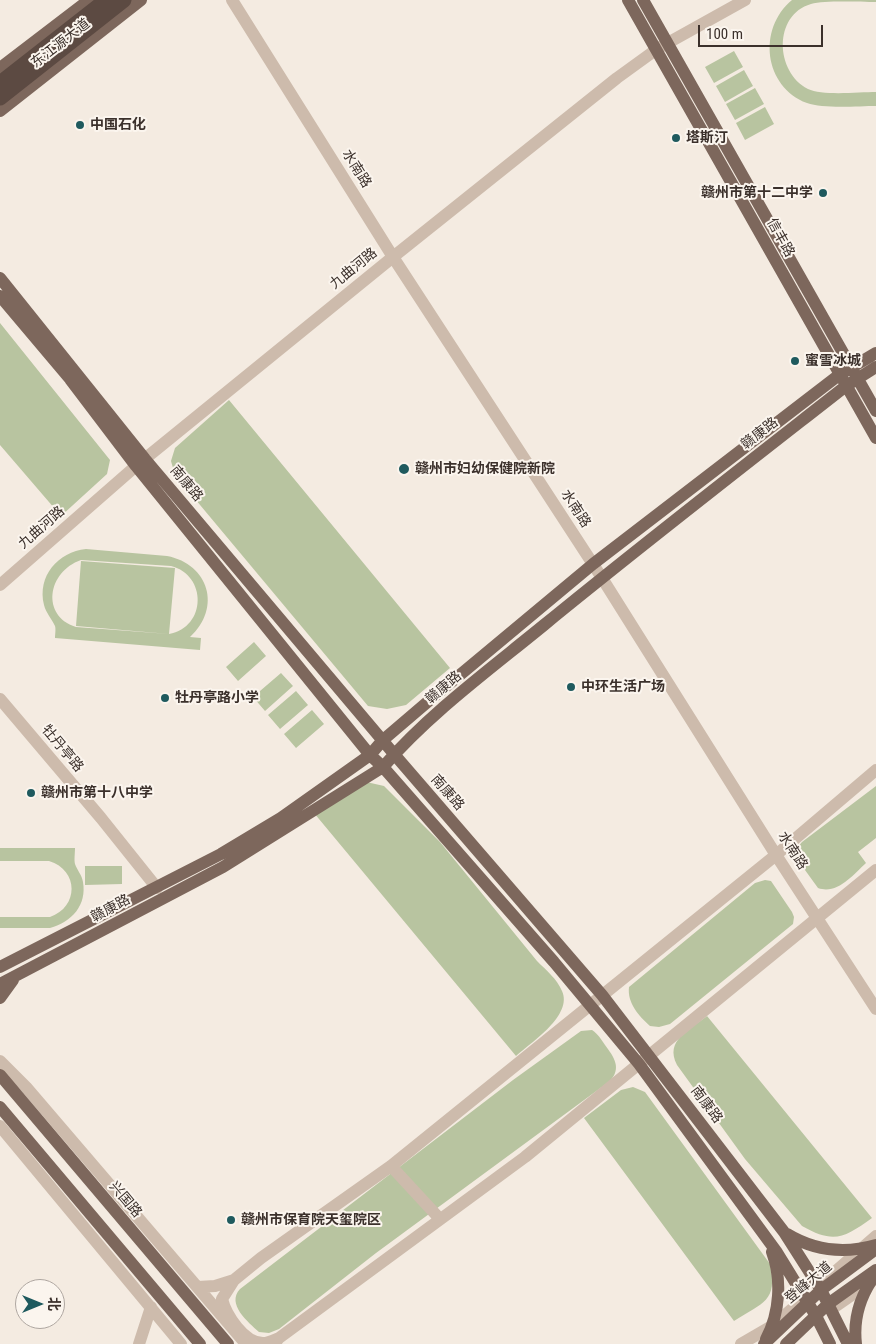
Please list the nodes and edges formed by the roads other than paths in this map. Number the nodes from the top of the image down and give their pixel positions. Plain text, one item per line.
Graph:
1 (89, 0) edge
2 (106, 0) edge
3 (124, 0) edge
4 (141, 0) edge
5 (232, 0) edge
6 (628, 0) edge
7 (643, 0) edge
8 (745, 0) edge
9 (662, 46) junction
10 (0, 68) edge
11 (0, 83) edge
12 (0, 98) edge
13 (0, 111) edge
14 (393, 256) junction
15 (0, 278) edge
16 (0, 296) edge
17 (876, 353) edge
18 (876, 366) edge
19 (854, 372) junction
20 (842, 380) junction
21 (876, 411) edge
22 (876, 438) edge
23 (141, 463) junction
24 (593, 564) junction
25 (602, 578) junction
26 (0, 585) edge
27 (0, 699) edge
28 (383, 740) junction
29 (394, 754) junction
30 (370, 755) junction
31 (383, 767) junction
32 (876, 770) edge
33 (776, 855) junction
34 (876, 870) edge
35 (156, 888) junction
36 (817, 916) junction
37 (2, 966) edge
38 (20, 974) junction
39 (0, 984) edge
40 (602, 995) junction
41 (0, 998) edge
42 (589, 1005) junction
43 (876, 1009) edge
44 (649, 1055) junction
45 (0, 1061) edge
46 (639, 1064) junction
47 (1, 1075) edge
48 (0, 1107) edge
49 (0, 1126) edge
50 (391, 1166) junction
51 (440, 1219) junction
52 (784, 1232) junction
53 (764, 1233) junction
54 (876, 1236) edge
55 (876, 1245) edge
56 (861, 1249) junction
57 (876, 1249) edge
58 (874, 1276) edge
59 (234, 1280) junction
60 (198, 1287) junction
61 (819, 1288) junction
62 (806, 1300) junction
63 (151, 1307) junction
64 (829, 1307) junction
65 (817, 1319) junction
66 (772, 1326) junction
67 (276, 1341) edge
68 (139, 1344) edge
69 (181, 1344) edge
70 (200, 1344) edge
71 (228, 1344) edge
72 (246, 1344) edge
73 (741, 1344) edge
74 (764, 1344) edge
75 (786, 1344) edge
76 (795, 1344) edge
77 (830, 1344) edge
78 (848, 1344) edge
79 (856, 1344) edge

1 - 10 main road, 东江源大道
2 - 11 highway
3 - 12 highway
4 - 13 main road, 东江源大道
5 - 14 street, 水南路
6 - 9 main road, 信丰路
7 - 9 main road, 信丰路
8 - 9 street, 九曲河路
9 - 14 street, 九曲河路
9 - 19 main road, 信丰路
9 - 20 main road, 信丰路
14 - 23 street, 九曲河路
14 - 24 street, 水南路
15 - 23 main road, 南康路
16 - 23 main road, 南康路
17 - 19 main road, 赣康路
18 - 19 main road, 赣康路
19 - 20 main road, 赣康路
19 - 21 main road, 信丰路
20 - 22 main road, 信丰路
20 - 24 main road, 赣康路
20 - 25 main road, 赣康路
23 - 26 street, 九曲河路
23 - 28 main road, 南康路
23 - 30 main road, 南康路
24 - 25 street, 水南路
24 - 28 main road, 赣康路
25 - 29 main road, 赣康路
25 - 33 street, 水南路
27 - 35 street, 牡丹亭路
28 - 29 main road, 南康路
28 - 30 main road, 赣康路
29 - 31 main road, 赣康路
29 - 40 main road, 南康路
30 - 31 main road, 南康路
30 - 35 main road, 赣康路
31 - 38 main road, 赣康路
31 - 42 main road, 南康路
32 - 33 street
33 - 36 street, 水南路
33 - 40 street
34 - 36 street
35 - 37 main road, 赣康路
36 - 43 street, 水南路
36 - 44 street
38 - 39 main road, 赣康路
38 - 41 main road
40 - 42 street
40 - 44 main road, 南康路
42 - 46 main road, 南康路
42 - 50 street
44 - 46 street
44 - 52 main road, 南康路
45 - 60 street
46 - 51 street
46 - 53 main road, 南康路
47 - 71 main road, 兴国路
48 - 70 main road
49 - 63 street
50 - 51 street
50 - 59 street
51 - 67 street
52 - 56 main road
52 - 61 main road, 南康路
53 - 62 main road, 南康路
53 - 66 main road
54 - 56 street
55 - 56 main road
56 - 61 street
57 - 61 main road, 登峰大道
58 - 64 street
58 - 79 main road
59 - 60 street
59 - 67 street
60 - 72 street
61 - 62 main road, 登峰大道
61 - 64 main road, 南康路
62 - 65 main road, 南康路
62 - 66 street
62 - 74 main road, 登峰大道
63 - 68 street
63 - 69 street
64 - 65 street
64 - 78 main road, 南康路
65 - 75 main road
65 - 76 street
65 - 77 main road, 南康路
66 - 73 street
66 - 74 main road

